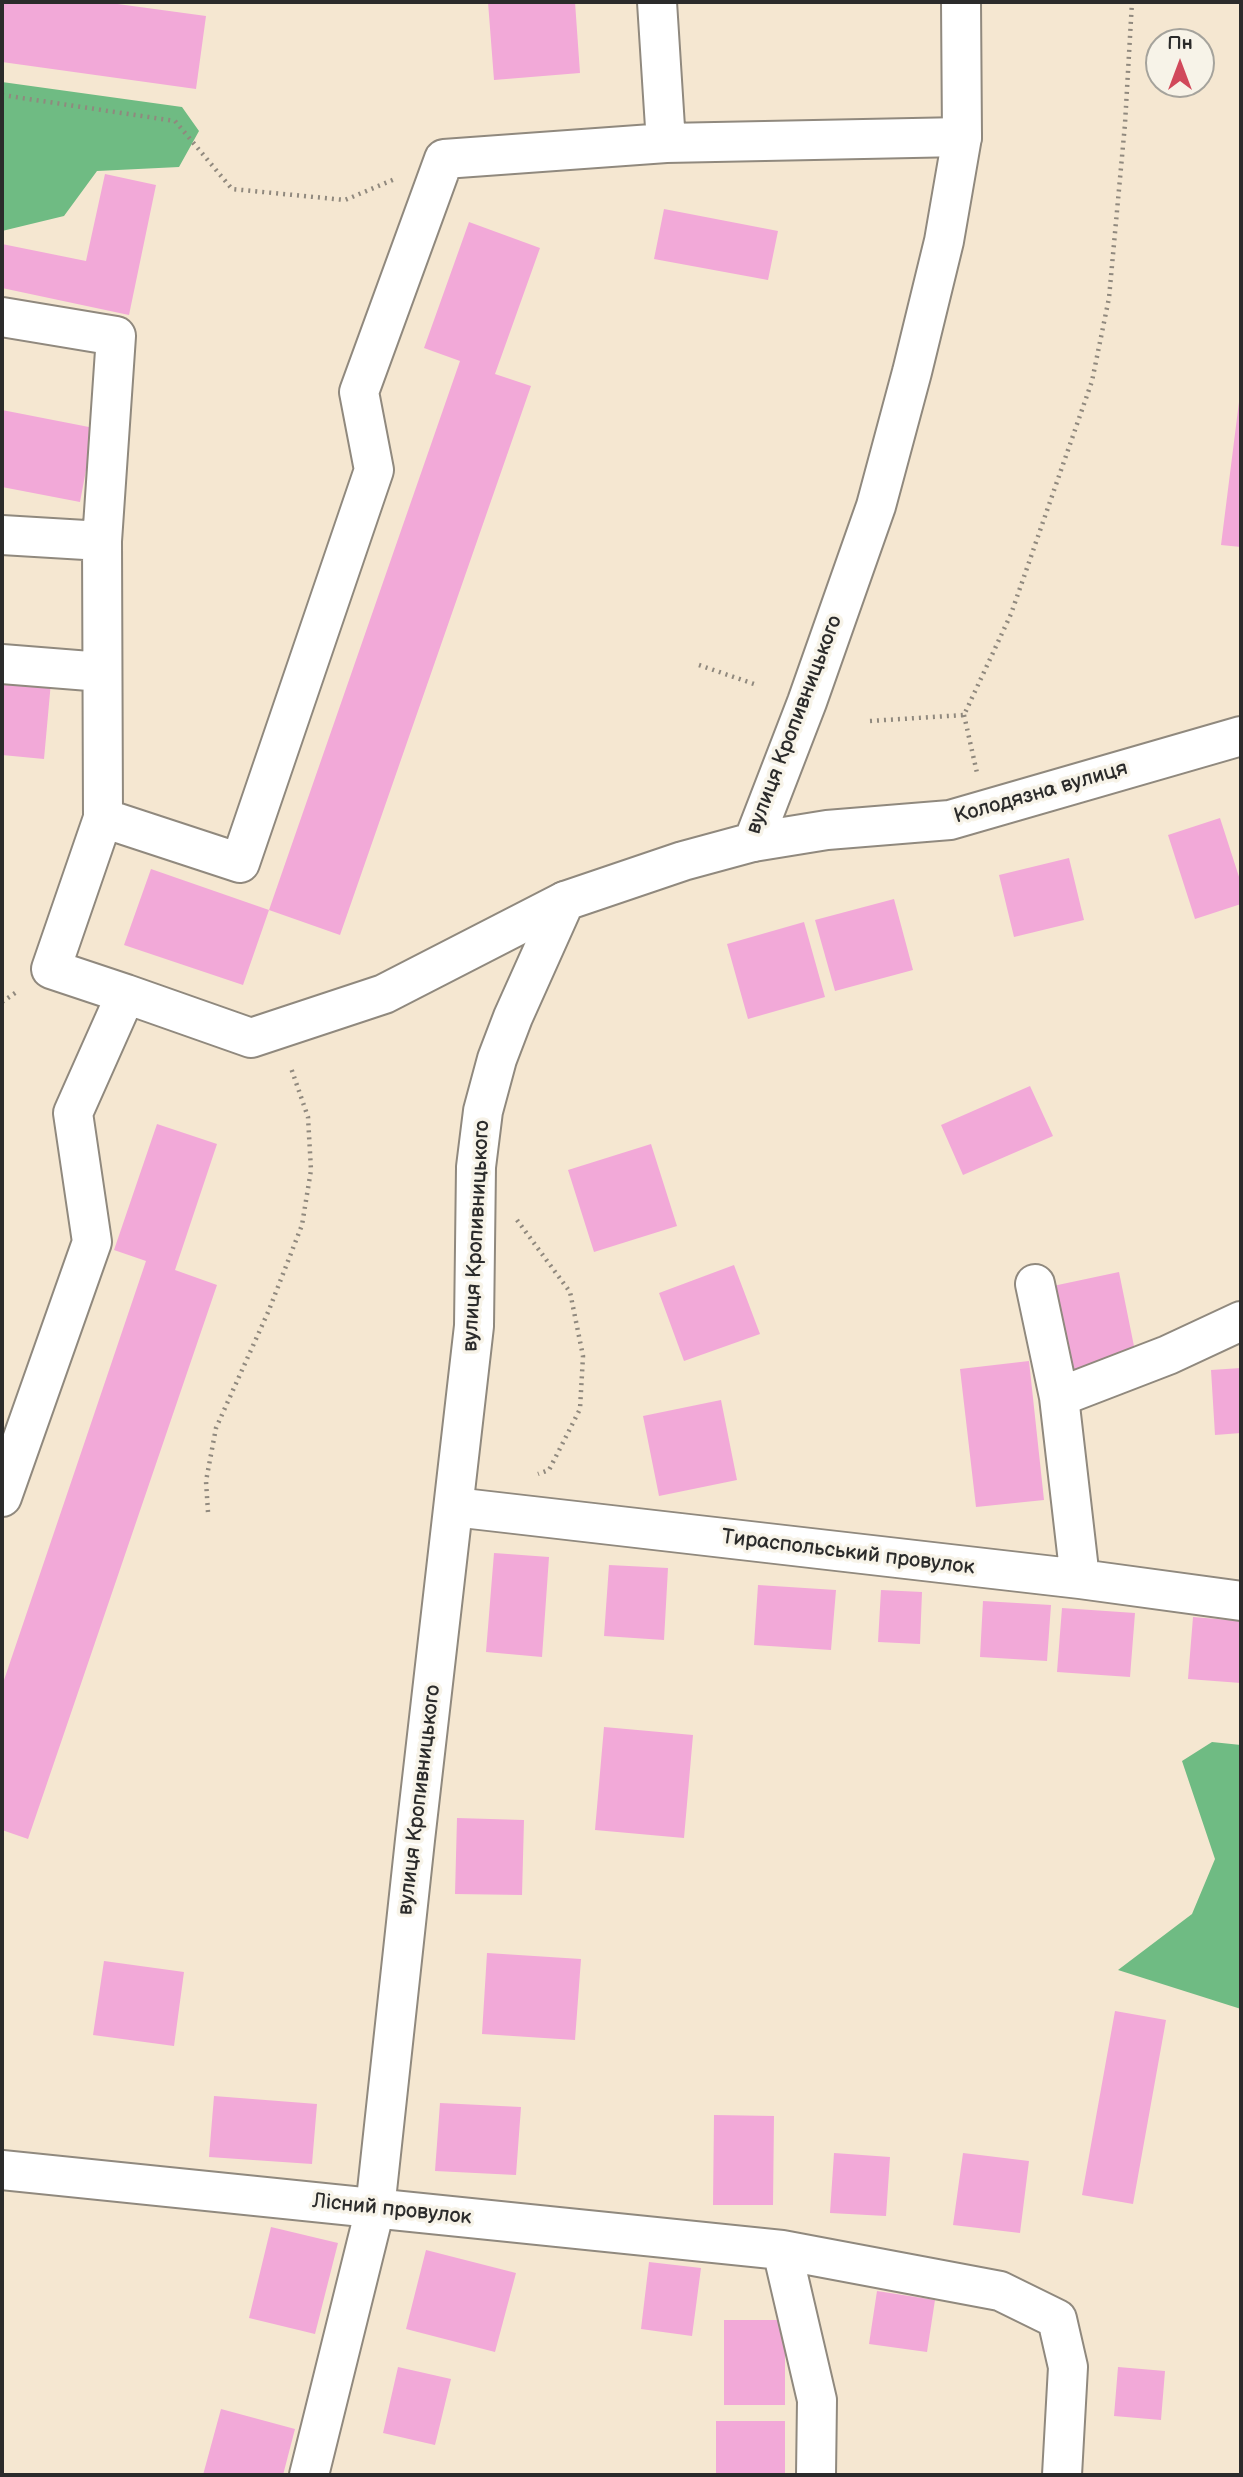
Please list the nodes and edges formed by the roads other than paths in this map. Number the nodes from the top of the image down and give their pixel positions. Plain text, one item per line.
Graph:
1 (657, 2) edge
2 (961, 2) edge
3 (962, 137) junction
4 (666, 144) junction
5 (2, 317) edge
6 (2, 535) edge
7 (102, 541) junction
8 (2, 664) edge
9 (102, 672) junction
10 (1241, 736) edge
11 (103, 818) junction
12 (753, 842) junction
13 (565, 901) junction
14 (125, 994) junction
15 (1035, 1284) dead end
16 (1241, 1321) edge
17 (1059, 1397) junction
18 (2, 1497) edge
19 (454, 1507) junction
20 (1080, 1579) junction
21 (1241, 1601) edge
22 (2, 2170) edge
23 (375, 2209) junction
24 (782, 2250) junction
25 (309, 2475) edge
26 (816, 2475) edge
27 (1062, 2475) edge

1 - 4 street
2 - 3 street, вулиця Кропивницького
3 - 4 street
3 - 12 street, вулиця Кропивницького
4 - 11 street
5 - 7 street
6 - 7 street
7 - 9 street
8 - 9 street
9 - 11 street
10 - 12 street, Колодязна вулиця
11 - 14 street
12 - 13 street, вулиця Кропивницького
13 - 14 street
13 - 19 street, вулиця Кропивницького
14 - 18 street
15 - 17 street
16 - 17 street
17 - 20 street
19 - 20 street, Тираспольський провулок
19 - 23 street, вулиця Кропивницького
20 - 21 street, Тираспольський провулок
22 - 23 street, Лісний провулок
23 - 24 street, Лісний провулок
23 - 25 street, вулиця Кропивницького
24 - 26 street
24 - 27 street, Лісний провулок

